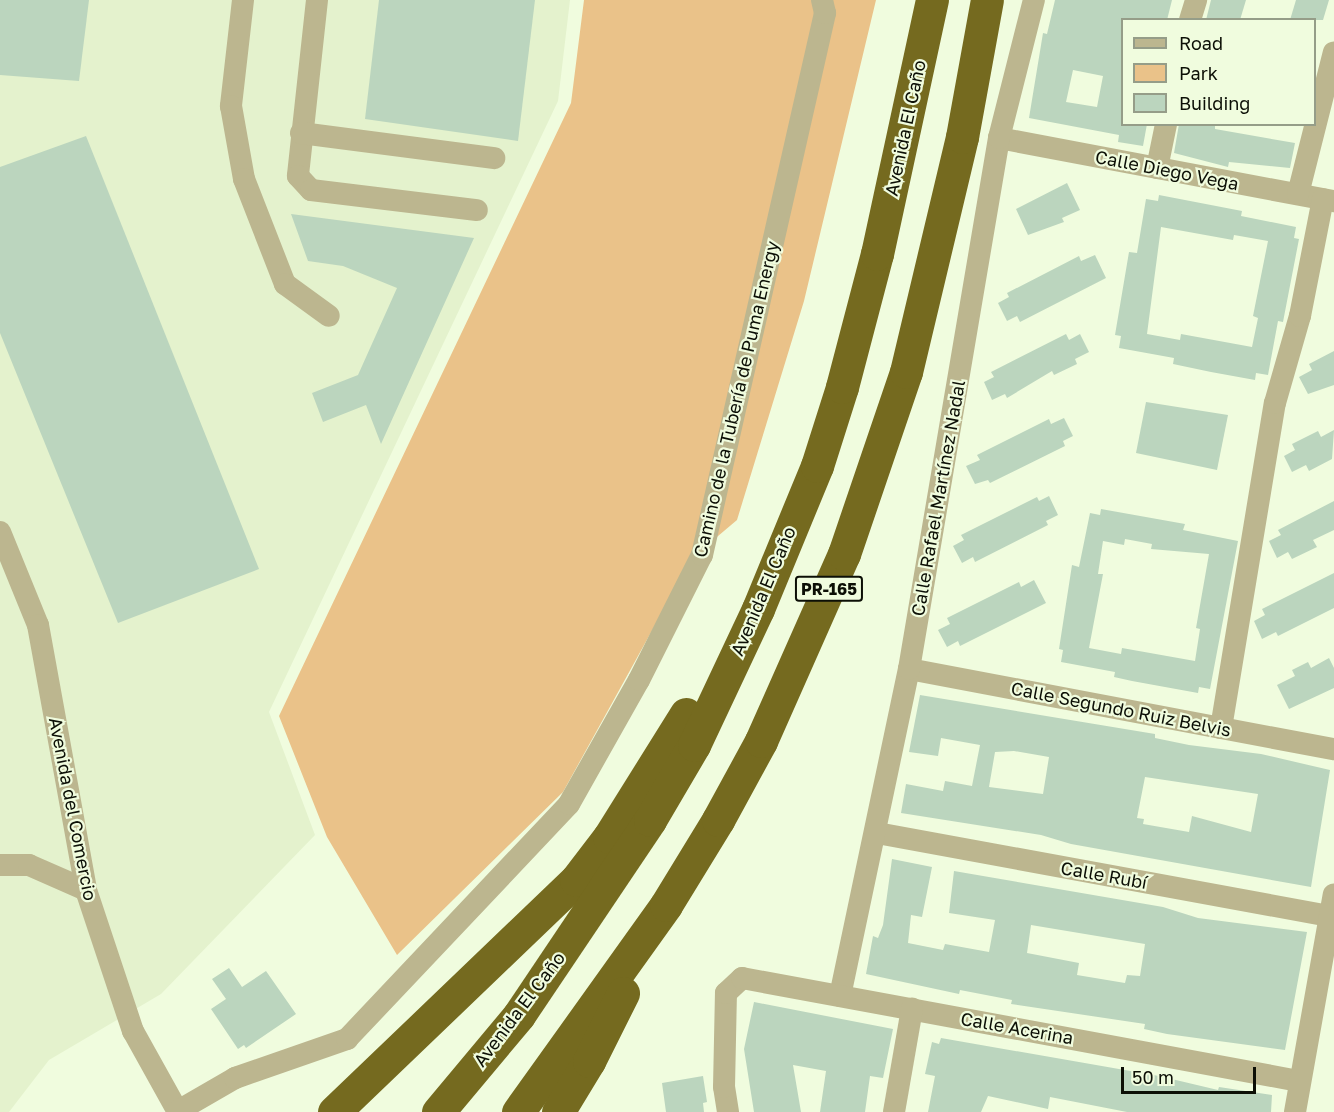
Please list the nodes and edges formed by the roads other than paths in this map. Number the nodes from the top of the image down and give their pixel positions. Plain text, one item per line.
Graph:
1 (243, 0) edge
2 (316, 0) edge
3 (822, 0) edge
4 (932, 0) edge
5 (987, 0) edge
6 (1034, 0) edge
7 (1196, 0) edge
8 (1191, 18) edge
9 (1334, 52) edge
10 (1316, 123) edge
11 (1166, 126) edge
12 (1315, 126) edge
13 (301, 133) junction
14 (999, 138) junction
15 (494, 158) dead end
16 (1157, 168) junction
17 (1298, 194) junction
18 (1329, 200) edge
19 (477, 210) dead end
20 (329, 316) dead end
21 (0, 532) edge
22 (758, 609) junction
23 (909, 669) junction
24 (1221, 728) junction
25 (1334, 749) edge
26 (877, 834) junction
27 (0, 865) edge
28 (86, 890) junction
29 (666, 905) junction
30 (1333, 909) edge
31 (840, 996) junction
32 (912, 1009) junction
33 (1299, 1081) junction
34 (178, 1112) edge
35 (334, 1112) edge
36 (438, 1112) edge
37 (518, 1112) edge
38 (558, 1112) edge
39 (728, 1112) edge
40 (894, 1112) edge
41 (1295, 1112) edge

1 - 20 street
2 - 13 street
3 - 34 street, Camino de la Tubería de Puma Energy
4 - 22 highway, Avenida El Caño / PR-165
5 - 29 highway, PR-165
6 - 14 street, Calle Rafael Martínez Nadal
7 - 8 street
9 - 10 street
11 - 16 street
12 - 17 street
13 - 15 street
13 - 19 street
14 - 16 street, Calle Diego Vega
14 - 23 street, Calle Rafael Martínez Nadal
16 - 17 street, Calle Diego Vega
17 - 18 street, Calle Diego Vega
18 - 24 street
21 - 28 street, Avenida del Comercio
22 - 35 highway
22 - 36 highway, Avenida El Caño / PR-165
23 - 24 street, Calle Segundo Ruiz Belvis
23 - 26 street, Calle Rafael Martínez Nadal
24 - 25 street, Calle Segundo Ruiz Belvis
26 - 30 street, Calle Rubí
26 - 31 street, Calle Rafael Martínez Nadal
27 - 28 street
28 - 34 street, Avenida del Comercio
29 - 37 highway, PR-165
29 - 38 highway
30 - 33 street
31 - 32 street, Calle Acerina
31 - 39 street, Calle Acerina
32 - 33 street, Calle Acerina
32 - 40 street
33 - 41 street

